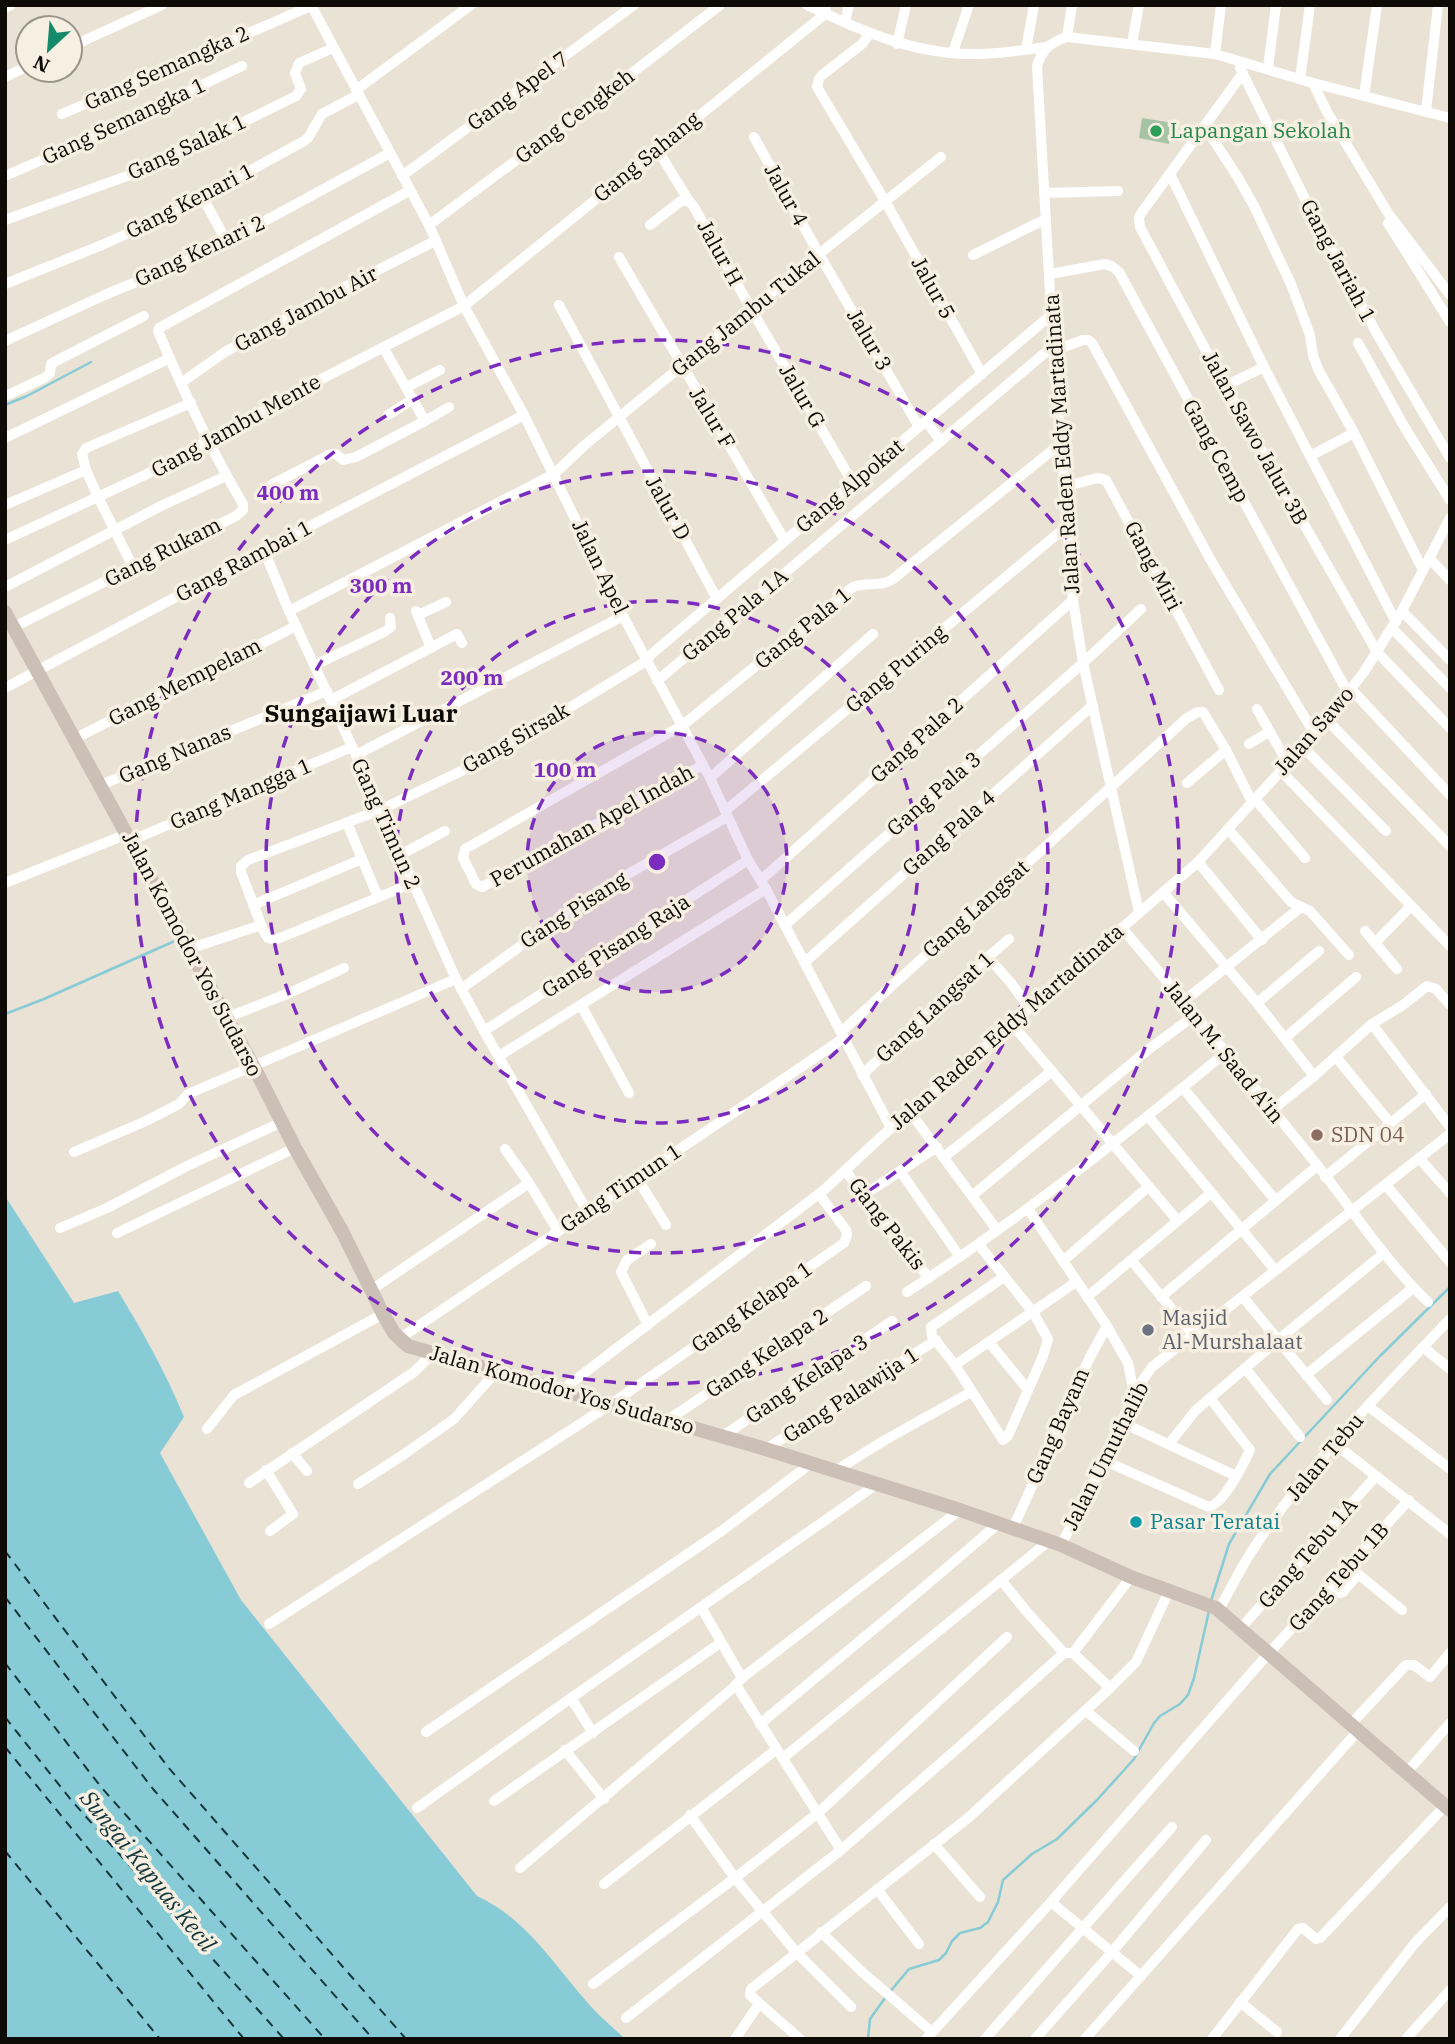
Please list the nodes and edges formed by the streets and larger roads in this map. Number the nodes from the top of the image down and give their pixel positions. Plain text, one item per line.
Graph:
1 (11, 5) edge
2 (162, 5) edge
3 (471, 5) edge
4 (634, 5) edge
5 (720, 5) edge
6 (807, 5) edge
7 (849, 5) edge
8 (906, 5) edge
9 (969, 5) edge
10 (1034, 5) edge
11 (1073, 5) edge
12 (1139, 5) edge
13 (1221, 5) edge
14 (1276, 5) edge
15 (1310, 5) edge
16 (1377, 5) edge
17 (1438, 5) edge
18 (315, 7) edge
19 (5, 8) edge
20 (825, 9) edge
21 (618, 10) edge
22 (845, 22) junction
23 (870, 33) junction
24 (1067, 37) junction
25 (84, 41) edge
26 (1132, 43) junction
27 (897, 44) junction
28 (1046, 47) junction
29 (333, 48) junction
30 (1026, 49) junction
31 (953, 52) junction
32 (1215, 54) junction
33 (1235, 60) junction
34 (242, 66) dead end
35 (1268, 68) junction
36 (1243, 73) junction
37 (1300, 79) junction
38 (1313, 83) junction
39 (357, 92) junction
40 (1364, 96) junction
41 (1426, 111) junction
42 (62, 114) dead end
43 (1450, 118) edge
44 (1205, 127) junction
45 (754, 138) dead end
46 (657, 149) junction
47 (390, 153) junction
48 (941, 157) dead end
49 (1170, 173) junction
50 (5, 176) edge
51 (402, 176) junction
52 (409, 191) junction
53 (1118, 191) dead end
54 (1044, 193) junction
55 (203, 198) junction
56 (689, 201) junction
57 (885, 201) junction
58 (1388, 213) junction
59 (1046, 219) junction
60 (5, 220) edge
61 (429, 225) junction
62 (650, 225) dead end
63 (227, 242) junction
64 (435, 242) junction
65 (819, 254) junction
66 (973, 255) dead end
67 (619, 257) dead end
68 (1050, 274) junction
69 (5, 284) edge
70 (1450, 295) edge
71 (559, 305) dead end
72 (464, 306) junction
73 (751, 309) junction
74 (1052, 314) junction
75 (144, 316) dead end
76 (1449, 318) edge
77 (5, 341) edge
78 (1358, 343) dead end
79 (383, 347) junction
80 (1053, 348) junction
81 (170, 358) junction
82 (681, 366) junction
83 (1264, 367) junction
84 (440, 370) dead end
85 (982, 374) junction
86 (181, 383) junction
87 (1225, 386) junction
88 (407, 387) junction
89 (5, 395) edge
90 (413, 399) junction
91 (191, 403) junction
92 (449, 407) dead end
93 (388, 415) dead end
94 (524, 415) junction
95 (619, 418) junction
96 (425, 421) junction
97 (923, 424) junction
98 (1354, 433) junction
99 (5, 438) edge
100 (941, 441) junction
101 (208, 442) junction
102 (1060, 444) junction
103 (1310, 456) junction
104 (1450, 458) edge
105 (86, 470) junction
106 (554, 474) junction
107 (226, 476) junction
108 (853, 483) junction
109 (271, 485) dead end
110 (1065, 486) junction
111 (98, 497) junction
112 (1450, 500) edge
113 (5, 505) edge
114 (1450, 519) edge
115 (1067, 526) junction
116 (114, 531) junction
117 (5, 540) edge
118 (785, 541) junction
119 (264, 550) junction
120 (1429, 558) junction
121 (133, 567) junction
122 (1423, 570) junction
123 (1450, 580) edge
124 (5, 587) edge
125 (717, 598) junction
126 (1073, 600) junction
127 (446, 602) dead end
128 (1141, 609) dead end
129 (289, 611) junction
130 (1402, 611) junction
131 (5, 612) edge
132 (623, 616) junction
133 (390, 618) dead end
134 (1394, 625) junction
135 (296, 626) junction
136 (14, 627) junction
137 (873, 634) dead end
138 (461, 643) dead end
139 (432, 648) junction
140 (1377, 652) junction
141 (648, 659) junction
142 (1450, 660) edge
143 (1083, 663) junction
144 (315, 665) junction
145 (38, 670) junction
146 (657, 681) junction
147 (5, 688) edge
148 (1450, 688) edge
149 (1219, 690) dead end
150 (1350, 691) junction
151 (329, 696) junction
152 (1093, 705) junction
153 (1256, 709) dead end
154 (1327, 720) junction
155 (682, 725) junction
156 (1450, 728) edge
157 (1269, 733) junction
158 (1314, 733) junction
159 (74, 739) junction
160 (1250, 744) dead end
161 (1302, 746) junction
162 (1226, 750) junction
163 (354, 751) junction
164 (704, 765) junction
165 (1284, 766) junction
166 (710, 778) junction
167 (1187, 783) dead end
168 (100, 785) junction
169 (1111, 786) junction
170 (1450, 795) edge
171 (1253, 801) junction
172 (380, 810) junction
173 (726, 814) junction
174 (346, 823) junction
175 (1228, 829) junction
176 (444, 831) dead end
177 (1385, 831) dead end
178 (128, 837) junction
179 (1450, 846) edge
180 (400, 855) junction
181 (1305, 858) dead end
182 (362, 859) junction
183 (748, 860) junction
184 (1198, 862) junction
185 (5, 883) edge
186 (413, 883) junction
187 (763, 885) junction
188 (1163, 892) junction
189 (378, 897) junction
190 (253, 905) junction
191 (1411, 906) junction
192 (1301, 907) junction
193 (1139, 912) junction
194 (261, 925) junction
195 (785, 925) junction
196 (1122, 928) junction
197 (1365, 931) dead end
198 (1009, 939) dead end
199 (1262, 940) junction
200 (1375, 943) junction
201 (1450, 946) edge
202 (189, 950) junction
203 (1319, 951) dead end
204 (1349, 955) dead end
205 (988, 957) junction
206 (805, 962) junction
207 (344, 968) dead end
208 (1227, 968) junction
209 (1397, 969) dead end
210 (1356, 977) dead end
211 (458, 984) junction
212 (1184, 1001) junction
213 (1258, 1003) junction
214 (581, 1005) junction
215 (1450, 1005) edge
216 (1029, 1009) junction
217 (1195, 1015) junction
218 (226, 1018) junction
219 (1012, 1024) junction
220 (1372, 1024) junction
221 (484, 1031) junction
222 (842, 1035) junction
223 (1285, 1038) junction
224 (1225, 1054) junction
225 (499, 1056) junction
226 (1336, 1057) junction
227 (252, 1066) junction
228 (1052, 1071) junction
229 (862, 1075) junction
230 (1314, 1076) junction
231 (1183, 1088) junction
232 (629, 1093) dead end
233 (1426, 1094) junction
234 (1081, 1106) junction
235 (1272, 1110) junction
236 (910, 1112) junction
237 (1148, 1116) junction
238 (282, 1122) junction
239 (1390, 1123) junction
240 (1450, 1127) edge
241 (886, 1132) junction
242 (1450, 1134) edge
243 (1112, 1144) junction
244 (937, 1147) junction
245 (295, 1148) junction
246 (505, 1149) dead end
247 (74, 1152) dead end
248 (944, 1157) junction
249 (1419, 1158) junction
250 (1317, 1166) junction
251 (846, 1170) junction
252 (900, 1171) junction
253 (1325, 1177) junction
254 (637, 1178) junction
255 (529, 1183) junction
256 (1386, 1185) junction
257 (1148, 1187) junction
258 (1210, 1193) junction
259 (1450, 1193) edge
260 (819, 1194) junction
261 (973, 1195) junction
262 (862, 1196) junction
263 (1276, 1201) junction
264 (1028, 1209) junction
265 (587, 1211) junction
266 (1351, 1211) junction
267 (1177, 1220) junction
268 (667, 1225) dead end
269 (60, 1228) dead end
270 (1242, 1228) junction
271 (998, 1230) junction
272 (558, 1231) junction
273 (117, 1233) dead end
274 (650, 1244) dead end
275 (979, 1245) junction
276 (1384, 1253) junction
277 (960, 1257) junction
278 (1063, 1261) junction
279 (1132, 1261) junction
280 (1450, 1262) edge
281 (1275, 1270) junction
282 (1004, 1277) junction
283 (929, 1278) junction
284 (1076, 1282) junction
285 (866, 1286) dead end
286 (1413, 1288) junction
287 (371, 1290) junction
288 (907, 1292) dead end
289 (1087, 1297) junction
290 (1161, 1297) junction
291 (1243, 1297) junction
292 (1428, 1303) dead end
293 (1033, 1312) junction
294 (383, 1314) junction
295 (1450, 1318) edge
296 (892, 1321) dead end
297 (648, 1325) junction
298 (1107, 1326) junction
299 (1194, 1336) junction
300 (399, 1339) junction
301 (936, 1340) junction
302 (1278, 1340) junction
303 (989, 1342) junction
304 (1423, 1347) junction
305 (434, 1352) junction
306 (1128, 1363) junction
307 (955, 1365) junction
308 (1152, 1367) junction
309 (1245, 1368) junction
310 (1450, 1369) edge
311 (496, 1372) junction
312 (1306, 1375) junction
313 (562, 1390) junction
314 (1028, 1390) junction
315 (971, 1392) junction
316 (1134, 1393) junction
317 (1210, 1398) junction
318 (1326, 1400) dead end
319 (611, 1404) junction
320 (1368, 1406) junction
321 (668, 1420) junction
322 (1123, 1423) junction
323 (207, 1429) dead end
324 (723, 1436) junction
325 (1300, 1437) dead end
326 (1334, 1443) junction
327 (1168, 1444) junction
328 (766, 1449) junction
329 (292, 1453) junction
330 (1105, 1461) junction
331 (810, 1464) junction
332 (1450, 1469) edge
333 (266, 1470) junction
334 (307, 1471) dead end
335 (835, 1471) junction
336 (1236, 1476) junction
337 (1376, 1476) junction
338 (249, 1483) dead end
339 (358, 1484) dead end
340 (877, 1484) junction
341 (1409, 1500) junction
342 (960, 1510) junction
343 (998, 1524) junction
344 (1013, 1528) junction
345 (270, 1531) dead end
346 (1450, 1534) edge
347 (1055, 1543) junction
348 (1131, 1577) junction
349 (1001, 1580) junction
350 (1332, 1586) junction
351 (1169, 1591) junction
352 (701, 1607) junction
353 (1218, 1609) junction
354 (1402, 1610) dead end
355 (270, 1624) dead end
356 (1240, 1629) junction
357 (1007, 1637) dead end
358 (720, 1643) junction
359 (1068, 1653) junction
360 (1450, 1653) edge
361 (1268, 1654) junction
362 (739, 1682) junction
363 (1110, 1688) junction
364 (571, 1698) junction
365 (1086, 1711) junction
366 (1450, 1723) edge
367 (760, 1724) junction
368 (1354, 1728) junction
369 (426, 1732) dead end
370 (593, 1733) junction
371 (565, 1750) junction
372 (1134, 1751) dead end
373 (780, 1753) junction
374 (1407, 1772) junction
375 (604, 1799) junction
376 (494, 1801) dead end
377 (417, 1808) dead end
378 (1447, 1808) edge
379 (818, 1813) junction
380 (690, 1815) junction
381 (1172, 1826) dead end
382 (1206, 1840) dead end
383 (934, 1844) junction
384 (841, 1850) junction
385 (520, 1868) dead end
386 (735, 1878) junction
387 (604, 1884) dead end
388 (877, 1889) junction
389 (980, 1897) dead end
390 (1051, 1902) junction
391 (1450, 1907) edge
392 (763, 1910) junction
393 (1081, 1928) junction
394 (821, 1932) junction
395 (919, 1944) dead end
396 (796, 1952) junction
397 (1112, 1952) junction
398 (1141, 1976) junction
399 (593, 1984) dead end
400 (1450, 1990) edge
401 (1240, 2003) junction
402 (759, 2004) junction
403 (852, 2007) dead end
404 (626, 2018) dead end
405 (1277, 2032) dead end
406 (929, 2035) edge
407 (734, 2039) edge
408 (800, 2039) edge
409 (985, 2039) edge
410 (1035, 2039) edge
411 (1086, 2039) edge
412 (1212, 2039) edge
413 (1340, 2039) edge
414 (1406, 2039) edge

1 - 19 street
2 - 25 street
3 - 39 street, Gang Kenari 1
4 - 21 street, Gang Apel 7
5 - 61 street, Gang Cengkeh
6 - 20 street
7 - 22 street
8 - 27 street
9 - 31 street
10 - 30 street
11 - 24 street
12 - 26 street
13 - 32 street
14 - 35 street
15 - 37 street
16 - 40 street
17 - 41 street
18 - 29 street, Jalan Apel
18 - 42 street, Gang Semangka 2
20 - 22 street
20 - 46 street, Gang Sahang
21 - 51 street, Gang Apel 7
22 - 23 street
23 - 27 street
23 - 57 street, Jalur 5
24 - 26 street
24 - 28 street
26 - 32 street
27 - 31 street
28 - 30 street
28 - 54 street, Jalan Raden Eddy Martadinata
29 - 39 street, Jalan Apel
29 - 60 street, Gang Salak 1
30 - 31 street
32 - 33 street
33 - 35 street
33 - 36 street, Gang Jariah 1
34 - 50 street, Gang Semangka 1
35 - 37 street
36 - 44 street
36 - 104 street, Gang Jariah 1
37 - 38 street
38 - 40 street
38 - 58 street
39 - 47 street, Jalan Apel
39 - 55 street, Gang Kenari 1
40 - 41 street
41 - 43 street
44 - 49 street
44 - 98 street
45 - 65 street, Jalur 4
46 - 56 street
46 - 72 street, Gang Sahang
47 - 51 street, Jalan Apel
47 - 63 street, Gang Kenari 2
48 - 57 street, Gang Jambu Tukal
49 - 83 street
49 - 87 street, Jalan Sawo Jalur 3B
51 - 52 street, Jalan Apel
52 - 61 street, Jalan Apel
52 - 81 street, Gang Rukam
53 - 54 street
54 - 59 street, Jalan Raden Eddy Martadinata
55 - 63 street
55 - 69 street, Gang Kenari 1
56 - 62 street, Jalur H
56 - 73 street, Jalur H
57 - 65 street, Gang Jambu Tukal
57 - 85 street, Jalur 5
58 - 70 street
58 - 76 street
59 - 66 street
59 - 68 street, Jalan Raden Eddy Martadinata
61 - 64 street, Jalan Apel
63 - 77 street, Gang Kenari 2
64 - 72 street, Jalan Apel
64 - 86 street, Gang Jambu Air
65 - 73 street, Gang Jambu Tukal
65 - 97 street, Jalur 3
67 - 82 street, Jalur F
68 - 74 street, Jalan Raden Eddy Martadinata
68 - 150 street, Gang Cemp
71 - 95 street, Jalur D
72 - 79 street, Gang Jambu Mente
72 - 94 street, Jalan Apel
73 - 82 street, Gang Jambu Tukal
73 - 108 street, Jalur G
74 - 80 street, Jalan Raden Eddy Martadinata
74 - 85 street, Gang Alpokat
75 - 89 street
78 - 112 street
79 - 88 street
79 - 101 street, Gang Jambu Mente
80 - 100 street, Gang Pala 1A
80 - 102 street, Jalan Raden Eddy Martadinata
80 - 158 street
81 - 86 street, Gang Rukam
81 - 99 street
82 - 95 street, Gang Jambu Tukal
82 - 118 street, Jalur F
83 - 87 street
83 - 103 street
84 - 88 street
85 - 97 street, Gang Alpokat
86 - 91 street, Gang Rukam
87 - 140 street, Jalan Sawo Jalur 3B
88 - 90 street
90 - 93 street
90 - 96 street
91 - 101 street, Gang Rukam
91 - 105 street
92 - 96 street
94 - 106 street, Jalan Apel
94 - 119 street, Gang Rambai 1
95 - 106 street, Gang Jambu Tukal
95 - 125 street, Jalur D
96 - 109 street
97 - 100 street, Jalur 3
97 - 108 street, Gang Alpokat
98 - 103 street
98 - 122 street
100 - 146 street, Gang Pala 1A
101 - 107 street, Gang Rukam
101 - 111 street, Gang Jambu Mente
102 - 110 street, Jalan Raden Eddy Martadinata
102 - 155 street, Gang Pala 1
103 - 134 street
105 - 111 street
105 - 113 street
106 - 129 street
106 - 132 street, Jalan Apel
107 - 116 street
107 - 121 street, Gang Rukam
108 - 118 street, Gang Alpokat
110 - 115 street, Jalan Raden Eddy Martadinata
110 - 149 street, Gang Miri
111 - 116 street
111 - 117 street, Gang Jambu Mente
114 - 120 street, Jalan Sawo
115 - 126 street, Jalan Raden Eddy Martadinata
115 - 173 street, Gang Puring
116 - 121 street
116 - 124 street
118 - 125 street, Gang Alpokat
119 - 129 street, Gang Timun 2
119 - 145 street, Gang Rambai 1
120 - 122 street, Jalan Sawo
120 - 123 street
121 - 136 street, Gang Rukam
122 - 130 street, Jalan Sawo
125 - 141 street, Gang Alpokat
126 - 143 street, Jalan Raden Eddy Martadinata
126 - 187 street, Gang Pala 2
127 - 139 street
128 - 143 street, Gang Pala 3
129 - 135 street, Gang Timun 2
130 - 134 street, Jalan Sawo
130 - 142 street
131 - 136 street, Jalan Komodor Yos Sudarso
132 - 141 street, Jalan Apel
132 - 163 street, Gang Mangga 1
133 - 144 street
134 - 140 street, Jalan Sawo
134 - 148 street
135 - 144 street, Gang Timun 2
135 - 159 street, Gang Mempelam
136 - 145 street, Jalan Komodor Yos Sudarso
137 - 166 street
138 - 139 street, Gang Nanas
139 - 151 street, Gang Nanas
140 - 150 street, Jalan Sawo
140 - 156 street, Jalan Sawo Jalur 3B
141 - 146 street, Jalan Apel
141 - 172 street, Gang Sirsak
143 - 152 street, Jalan Raden Eddy Martadinata
143 - 195 street, Gang Pala 3
144 - 151 street, Gang Timun 2
145 - 147 street, Gang Rambai 1
145 - 159 street, Jalan Komodor Yos Sudarso
146 - 155 street, Jalan Apel
150 - 154 street, Jalan Sawo
150 - 170 street, Gang Cemp
151 - 163 street, Gang Timun 2
151 - 168 street, Gang Nanas
152 - 169 street, Jalan Raden Eddy Martadinata
152 - 206 street, Gang Pala 4
153 - 157 street
154 - 158 street, Jalan Sawo
154 - 179 street
155 - 164 street, Jalan Apel
155 - 164 street, Perumahan Apel Indah
157 - 160 street
157 - 165 street
158 - 161 street, Jalan Sawo
159 - 168 street, Jalan Komodor Yos Sudarso
161 - 165 street, Jalan Sawo
161 - 177 street
162 - 167 street
162 - 169 street, Gang Langsat
162 - 171 street
163 - 172 street, Gang Timun 2
163 - 178 street, Gang Mangga 1
164 - 166 street, Jalan Apel
165 - 171 street, Jalan Sawo
165 - 191 street
166 - 173 street, Jalan Apel
168 - 178 street, Jalan Komodor Yos Sudarso
169 - 193 street, Jalan Raden Eddy Martadinata
169 - 222 street, Gang Langsat
171 - 175 street, Jalan Sawo
171 - 181 street
172 - 174 street, Gang Sirsak
172 - 180 street, Gang Timun 2
173 - 183 street, Jalan Apel
173 - 211 street, Gang Pisang
174 - 182 street
174 - 190 street, Gang Sirsak
175 - 184 street, Jalan Sawo
175 - 192 street
176 - 180 street
178 - 185 street, Gang Mangga 1
178 - 202 street, Jalan Komodor Yos Sudarso
180 - 186 street, Gang Timun 2
182 - 189 street
182 - 190 street
183 - 187 street, Jalan Apel
183 - 221 street, Gang Pisang Raja
184 - 188 street, Jalan Sawo
184 - 199 street
186 - 189 street
186 - 211 street, Gang Timun 2
187 - 195 street, Jalan Apel
187 - 214 street
188 - 193 street, Jalan Sawo
188 - 208 street
189 - 194 street
190 - 194 street
191 - 200 street
191 - 201 street
192 - 199 street
192 - 204 street
193 - 196 street, Jalan Raden Eddy Martadinata
194 - 202 street
195 - 206 street, Jalan Apel
196 - 212 street, Jalan M. Saad A'in
196 - 216 street, Jalan Raden Eddy Martadinata
197 - 200 street
198 - 205 street, Gang Langsat 1
199 - 208 street
200 - 209 street
202 - 218 street, Jalan Komodor Yos Sudarso
203 - 213 street
205 - 216 street
205 - 229 street, Gang Langsat 1
206 - 222 street, Jalan Apel
207 - 218 street
208 - 212 street
208 - 213 street
210 - 223 street
211 - 221 street, Gang Timun 2
211 - 227 street, Gang Pisang
212 - 217 street, Jalan M. Saad A'in
213 - 223 street
214 - 225 street
214 - 232 street
215 - 220 street
216 - 219 street, Jalan Raden Eddy Martadinata
217 - 224 street, Jalan M. Saad A'in
217 - 234 street
218 - 227 street, Jalan Komodor Yos Sudarso
219 - 228 street
219 - 236 street, Jalan Raden Eddy Martadinata
220 - 226 street
220 - 233 street
221 - 225 street, Gang Timun 2
222 - 229 street, Jalan Apel
222 - 254 street, Gang Timun 1
223 - 230 street
224 - 231 street
224 - 235 street, Jalan M. Saad A'in
225 - 265 street, Gang Timun 2
226 - 230 street
226 - 239 street
227 - 238 street, Jalan Komodor Yos Sudarso
227 - 247 street, Gang Pisang
228 - 234 street
228 - 248 street
229 - 241 street, Jalan Apel
230 - 235 street
231 - 237 street
231 - 263 street
233 - 239 street
233 - 240 street
234 - 243 street
234 - 261 street
235 - 250 street, Jalan M. Saad A'in
236 - 241 street, Jalan Raden Eddy Martadinata
236 - 244 street
237 - 243 street
237 - 258 street
238 - 245 street, Jalan Komodor Yos Sudarso
238 - 269 street
239 - 253 street
241 - 251 street, Jalan Raden Eddy Martadinata
242 - 249 street, Jalan Umuthalib
243 - 257 street
243 - 264 street
244 - 248 street
244 - 252 street
245 - 273 street
245 - 287 street, Jalan Komodor Yos Sudarso
246 - 255 street
248 - 261 street
249 - 256 street, Jalan Umuthalib
249 - 259 street
250 - 253 street, Jalan M. Saad A'in
250 - 263 street
251 - 260 street, Jalan Raden Eddy Martadinata
251 - 262 street, Gang Pakis
252 - 262 street
252 - 277 street
253 - 266 street, Jalan M. Saad A'in
254 - 265 street, Gang Timun 1
254 - 268 street
255 - 272 street
255 - 287 street
256 - 266 street, Jalan Umuthalib
256 - 280 street
257 - 267 street
257 - 278 street
258 - 267 street
258 - 270 street
260 - 297 street, Jalan Raden Eddy Martadinata
260 - 319 street, Gang Kelapa 1
261 - 271 street
262 - 283 street, Gang Pakis
263 - 270 street
264 - 271 street
264 - 278 street
265 - 272 street, Gang Timun 1
266 - 276 street, Jalan M. Saad A'in
266 - 281 street, Jalan Umuthalib
267 - 279 street
270 - 281 street
270 - 290 street
271 - 275 street
272 - 300 street, Gang Timun 1
274 - 297 street
275 - 277 street
275 - 282 street
276 - 286 street, Jalan M. Saad A'in
276 - 302 street
277 - 283 street
278 - 284 street
279 - 289 street
279 - 290 street
281 - 291 street, Jalan Umuthalib
282 - 293 street
282 - 301 street
283 - 288 street
284 - 289 street
284 - 293 street
285 - 321 street, Gang Kelapa 2
286 - 292 street, Jalan M. Saad A'in
286 - 312 street
287 - 294 street, Jalan Komodor Yos Sudarso
289 - 298 street
290 - 299 street
291 - 299 street, Jalan Umuthalib
291 - 302 street
293 - 303 street
293 - 314 street
294 - 300 street, Jalan Komodor Yos Sudarso
294 - 323 street
295 - 304 street, Jalan Tebu
296 - 324 street, Gang Kelapa 3
297 - 313 street, Jalan Raden Eddy Martadinata
298 - 306 street
298 - 344 street, Gang Bayam
299 - 308 street, Jalan Umuthalib
300 - 305 street, Jalan Komodor Yos Sudarso
301 - 307 street
301 - 328 street, Gang Palawija 1
302 - 309 street
302 - 312 street
303 - 307 street
303 - 314 street
304 - 310 street
304 - 320 street, Jalan Tebu
305 - 311 street, Jalan Komodor Yos Sudarso
305 - 329 street
306 - 308 street
306 - 316 street
307 - 315 street
308 - 316 street, Jalan Umuthalib
309 - 317 street
309 - 325 street
311 - 313 street, Jalan Komodor Yos Sudarso
311 - 339 street
312 - 318 street
313 - 319 street, Jalan Komodor Yos Sudarso
314 - 315 street
315 - 335 street
316 - 322 street, Jalan Umuthalib
317 - 327 street
317 - 336 street
319 - 321 street, Jalan Komodor Yos Sudarso
319 - 355 street, Gang Kelapa 1
320 - 326 street, Jalan Tebu
320 - 332 street
321 - 324 street, Jalan Komodor Yos Sudarso
322 - 327 street
322 - 330 street, Jalan Umuthalib
324 - 328 street, Jalan Komodor Yos Sudarso
326 - 337 street
326 - 353 street, Jalan Tebu
327 - 336 street
328 - 331 street, Jalan Komodor Yos Sudarso
329 - 333 street
329 - 334 street
330 - 336 street
330 - 347 street, Jalan Umuthalib
331 - 335 street, Jalan Komodor Yos Sudarso
331 - 369 street
333 - 338 street
333 - 345 street
335 - 340 street, Jalan Komodor Yos Sudarso
337 - 341 street
337 - 356 street, Gang Tebu 1A
340 - 342 street, Jalan Komodor Yos Sudarso
340 - 352 street
341 - 346 street
341 - 350 street, Gang Tebu 1B
342 - 343 street, Jalan Komodor Yos Sudarso
342 - 362 street
343 - 344 street, Jalan Komodor Yos Sudarso
343 - 367 street
344 - 347 street, Jalan Komodor Yos Sudarso
347 - 348 street, Jalan Komodor Yos Sudarso
347 - 349 street
348 - 351 street, Jalan Komodor Yos Sudarso
348 - 359 street
349 - 359 street
349 - 373 street
350 - 354 street
350 - 361 street, Gang Tebu 1B
351 - 353 street, Jalan Komodor Yos Sudarso
351 - 363 street
352 - 358 street
352 - 364 street
353 - 356 street, Jalan Komodor Yos Sudarso
356 - 361 street, Jalan Komodor Yos Sudarso
357 - 379 street
358 - 362 street
358 - 370 street
359 - 363 street
359 - 384 street
360 - 368 street
361 - 368 street, Jalan Komodor Yos Sudarso
361 - 390 street, Gang Tebu 1B
362 - 367 street
362 - 375 street
363 - 365 street
364 - 370 street
364 - 377 street
365 - 372 street
365 - 383 street
366 - 374 street
367 - 373 street
368 - 374 street, Jalan Komodor Yos Sudarso
368 - 398 street
370 - 371 street
371 - 375 street
371 - 376 street
373 - 379 street
373 - 380 street
374 - 378 street, Jalan Komodor Yos Sudarso
375 - 385 street
378 - 401 street
379 - 384 street
379 - 386 street
380 - 386 street
380 - 387 street
381 - 393 street
382 - 397 street
383 - 388 street
383 - 389 street
384 - 392 street
386 - 392 street
386 - 399 street
388 - 394 street
388 - 395 street
390 - 393 street
390 - 406 street, Gang Tebu 1B
391 - 413 street
392 - 396 street
392 - 404 street
393 - 397 street
393 - 409 street
394 - 396 street
394 - 406 street
396 - 402 street
396 - 403 street
397 - 398 street
397 - 410 street
398 - 411 street
400 - 414 street
401 - 405 street
401 - 412 street
402 - 407 street
402 - 408 street

